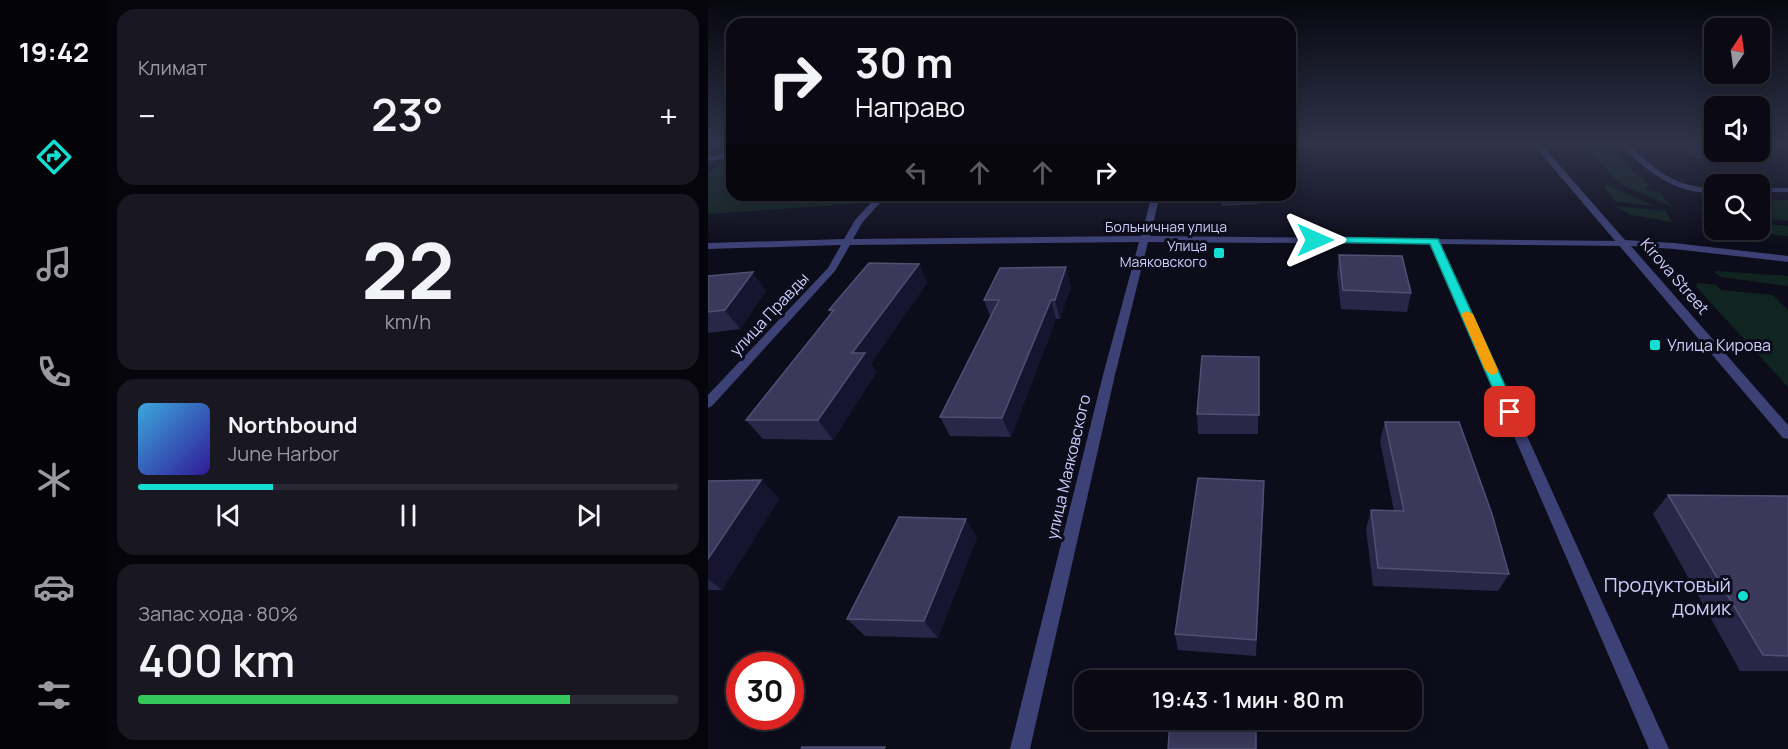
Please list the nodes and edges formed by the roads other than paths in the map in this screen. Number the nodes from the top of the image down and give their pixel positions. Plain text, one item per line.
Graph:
1 (1566, 177) edge
2 (1663, 177) edge
3 (1704, 190) edge
4 (1770, 190) edge
5 (1788, 190) edge
6 (877, 201) edge
7 (1155, 201) edge
8 (1146, 239) junction
9 (1434, 241) junction
10 (847, 242) junction
11 (1624, 243) junction
12 (708, 246) edge
13 (1788, 259) edge
14 (708, 403) edge
15 (1788, 434) edge
16 (1020, 749) edge
17 (1659, 749) edge

1 - 11 street, Kirova Street
2 - 3 street
4 - 5 street
6 - 10 street, улица Правды
7 - 8 street, улица Маяковского
8 - 9 street, Больничная улица
8 - 10 street, Больничная улица
8 - 16 street, улица Маяковского
9 - 11 street, Больничная улица
9 - 17 street
10 - 12 street, Больничная улица
10 - 14 street, улица Правды
11 - 13 street, Больничная улица
11 - 15 street, Kirova Street

